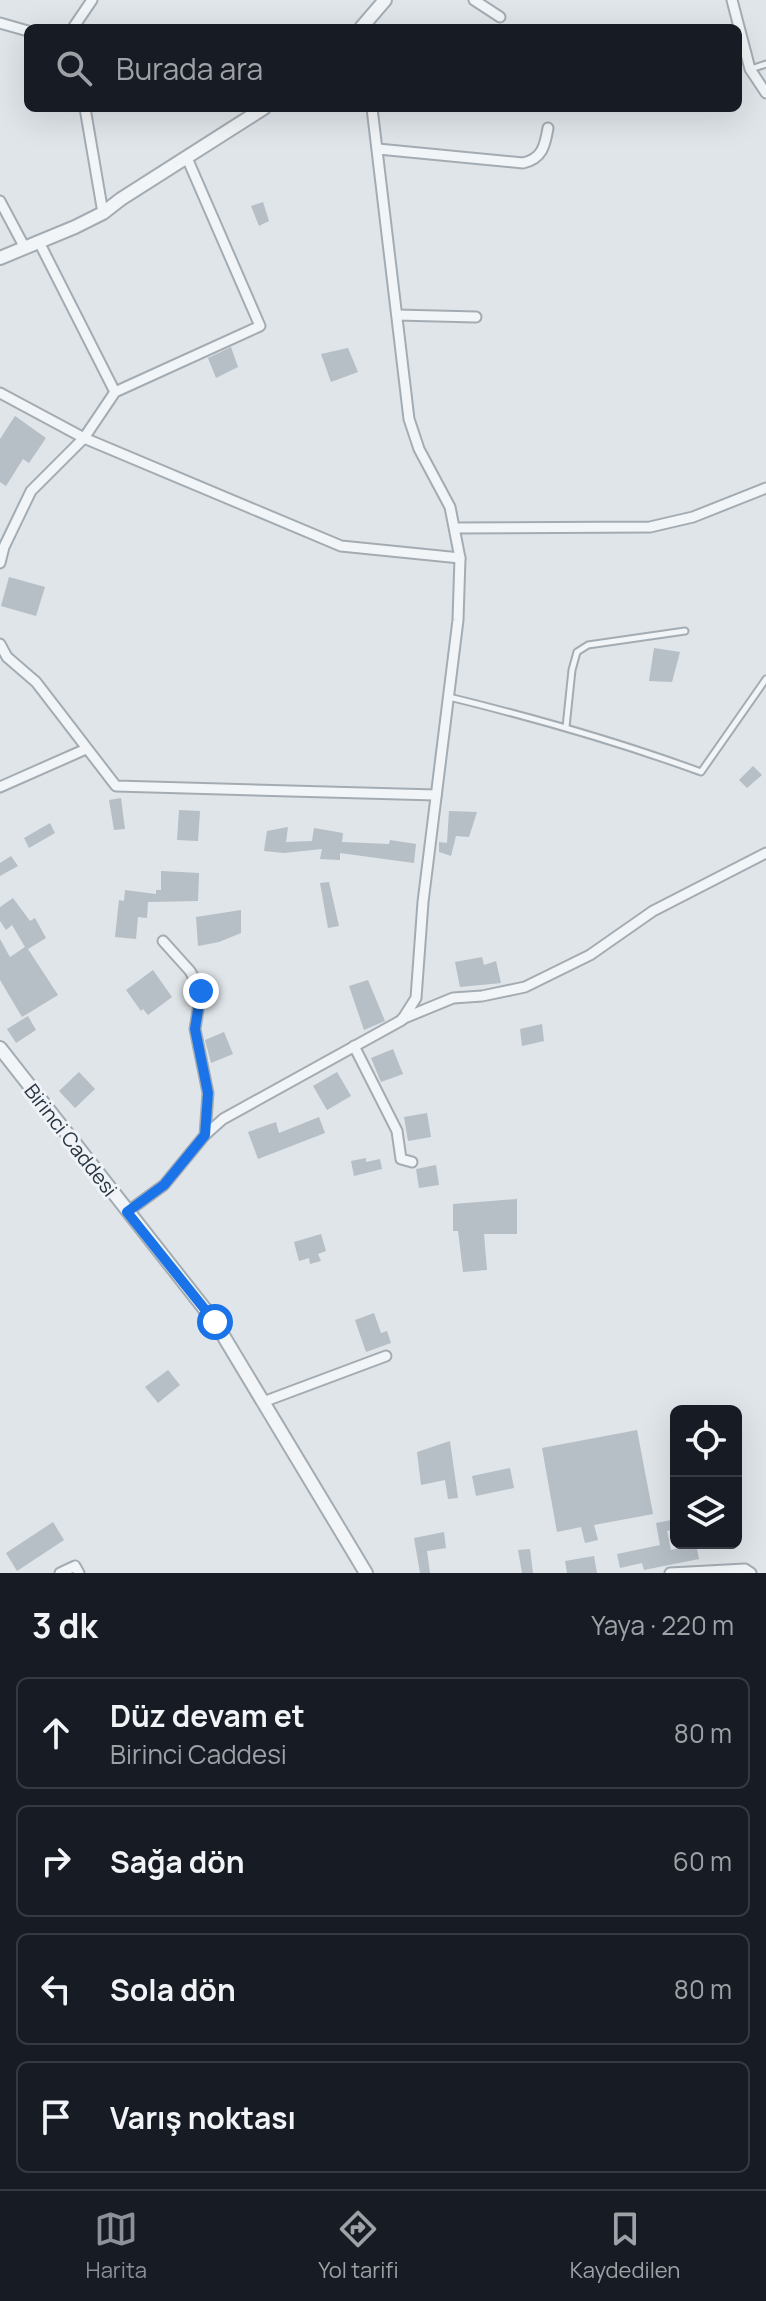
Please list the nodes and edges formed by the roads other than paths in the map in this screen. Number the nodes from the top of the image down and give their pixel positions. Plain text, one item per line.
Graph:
1 (92, 0) edge
2 (385, 0) edge
3 (474, 0) edge
4 (732, 0) edge
5 (500, 17) dead end
6 (0, 23) edge
7 (76, 24) edge
8 (364, 24) edge
9 (738, 24) edge
10 (24, 30) edge
11 (742, 38) edge
12 (766, 64) edge
13 (750, 69) junction
14 (766, 93) edge
15 (86, 112) edge
16 (258, 112) edge
17 (373, 112) edge
18 (548, 128) dead end
19 (378, 149) junction
20 (187, 158) junction
21 (0, 201) edge
22 (103, 213) junction
23 (39, 242) junction
24 (25, 248) junction
25 (0, 258) edge
26 (397, 315) junction
27 (476, 317) dead end
28 (115, 392) junction
29 (0, 393) edge
30 (84, 438) junction
31 (766, 488) edge
32 (455, 528) junction
33 (2, 547) edge
34 (460, 558) junction
35 (0, 563) edge
36 (685, 631) dead end
37 (0, 644) edge
38 (766, 679) edge
39 (448, 696) junction
40 (566, 728) junction
41 (86, 749) junction
42 (0, 787) edge
43 (436, 795) junction
44 (766, 853) edge
45 (163, 941) dead end
46 (402, 1020) junction
47 (354, 1046) junction
48 (0, 1048) edge
49 (205, 1135) junction
50 (412, 1162) dead end
51 (127, 1212) junction
52 (386, 1356) dead end
53 (263, 1402) junction
54 (60, 1573) edge
55 (79, 1573) edge
56 (366, 1573) edge
57 (670, 1573) edge
58 (751, 1573) edge

1 - 7 street
2 - 8 street
3 - 5 street
4 - 9 street
6 - 10 street
11 - 13 street
12 - 13 lane
13 - 14 street
15 - 22 street
16 - 20 street
17 - 19 street
18 - 19 street
19 - 26 street
20 - 22 street
20 - 28 street
21 - 24 street
22 - 23 street
23 - 24 street
23 - 28 street
24 - 25 street
26 - 27 street
26 - 32 street
28 - 30 street
29 - 30 street
30 - 33 street
30 - 34 street
31 - 32 street
32 - 34 street
33 - 35 street
34 - 39 street
36 - 40 lane
37 - 41 street
38 - 40 lane
39 - 40 lane
39 - 43 street
41 - 42 street
41 - 43 street
43 - 46 street
44 - 46 street
45 - 49 street
46 - 47 street
47 - 49 street
47 - 50 street
48 - 51 street, Birinci Caddesi
49 - 51 street
51 - 53 street, Birinci Caddesi
52 - 53 street
53 - 56 street, Birinci Caddesi
54 - 55 street
57 - 58 street

